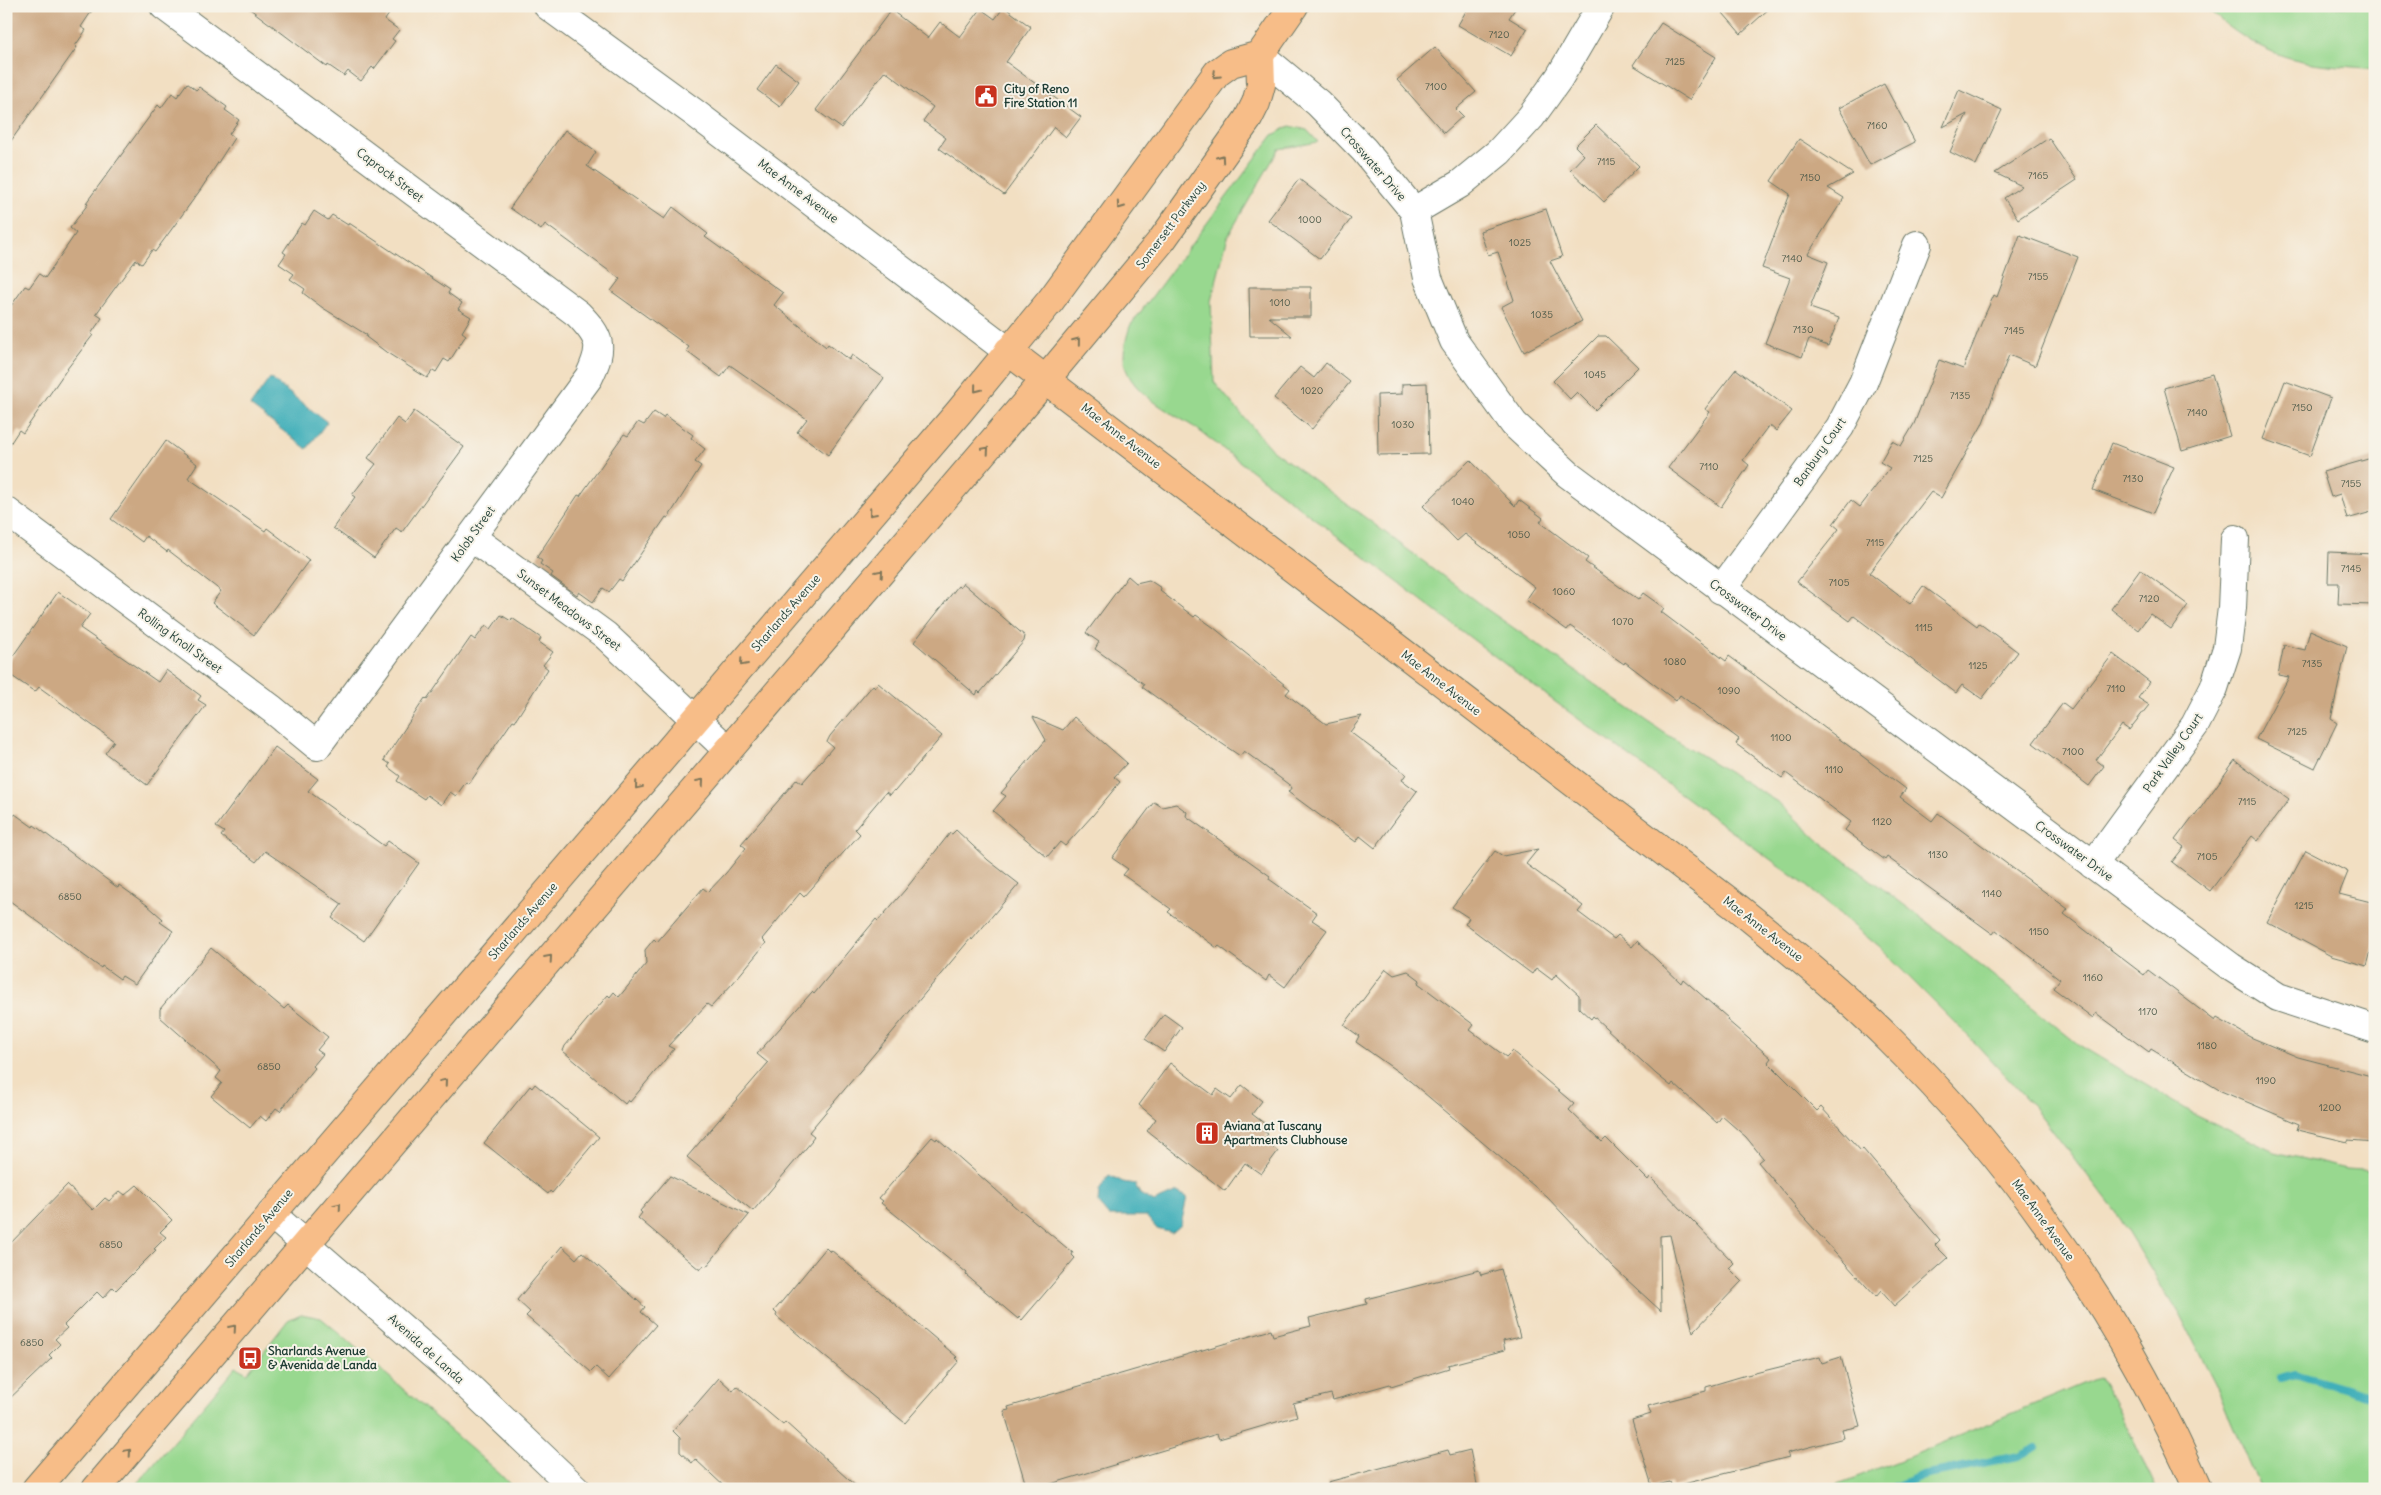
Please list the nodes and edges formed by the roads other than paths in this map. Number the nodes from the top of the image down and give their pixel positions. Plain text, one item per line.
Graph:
1 (164, 6) edge
2 (548, 6) edge
3 (1294, 6) edge
4 (1601, 6) edge
5 (1260, 55) junction
6 (1414, 211) junction
7 (1917, 245) dead end
8 (1008, 351) junction
9 (599, 356) joint
10 (1046, 379) junction
11 (6, 511) edge
12 (471, 537) junction
13 (2235, 539) dead end
14 (1721, 590) junction
15 (343, 710) joint
16 (696, 718) junction
17 (728, 750) junction
18 (2093, 865) junction
19 (2375, 1029) edge
20 (271, 1214) junction
21 (306, 1243) junction
22 (36, 1489) edge
23 (96, 1489) edge
24 (576, 1489) edge
25 (2198, 1489) edge

1 - 9 street, Caprock Street
2 - 8 street, Mae Anne Avenue
3 - 5 main road
4 - 6 street
5 - 6 street, Crosswater Drive
5 -> 8 main road
10 -> 5 main road, Somersett Parkway
6 - 14 street, Crosswater Drive
7 - 14 street, Banbury Court
8 - 10 main road, Mae Anne Avenue
8 -> 16 main road, Sharlands Avenue
9 - 12 street, Kolob Street
17 -> 10 main road
10 - 25 main road, Mae Anne Avenue
11 - 15 street, Rolling Knoll Street
12 - 15 street, Kolob Street
12 - 16 street, Sunset Meadows Street
13 - 18 street, Park Valley Court
14 - 18 street, Crosswater Drive
16 - 17 street, Sunset Meadows Street
16 -> 20 main road, Sharlands Avenue
21 -> 17 main road
18 - 19 street, Crosswater Drive
20 - 21 street, Avenida de Landa
20 - 22 main road, Sharlands Avenue
23 -> 21 main road
21 - 24 street, Avenida de Landa

